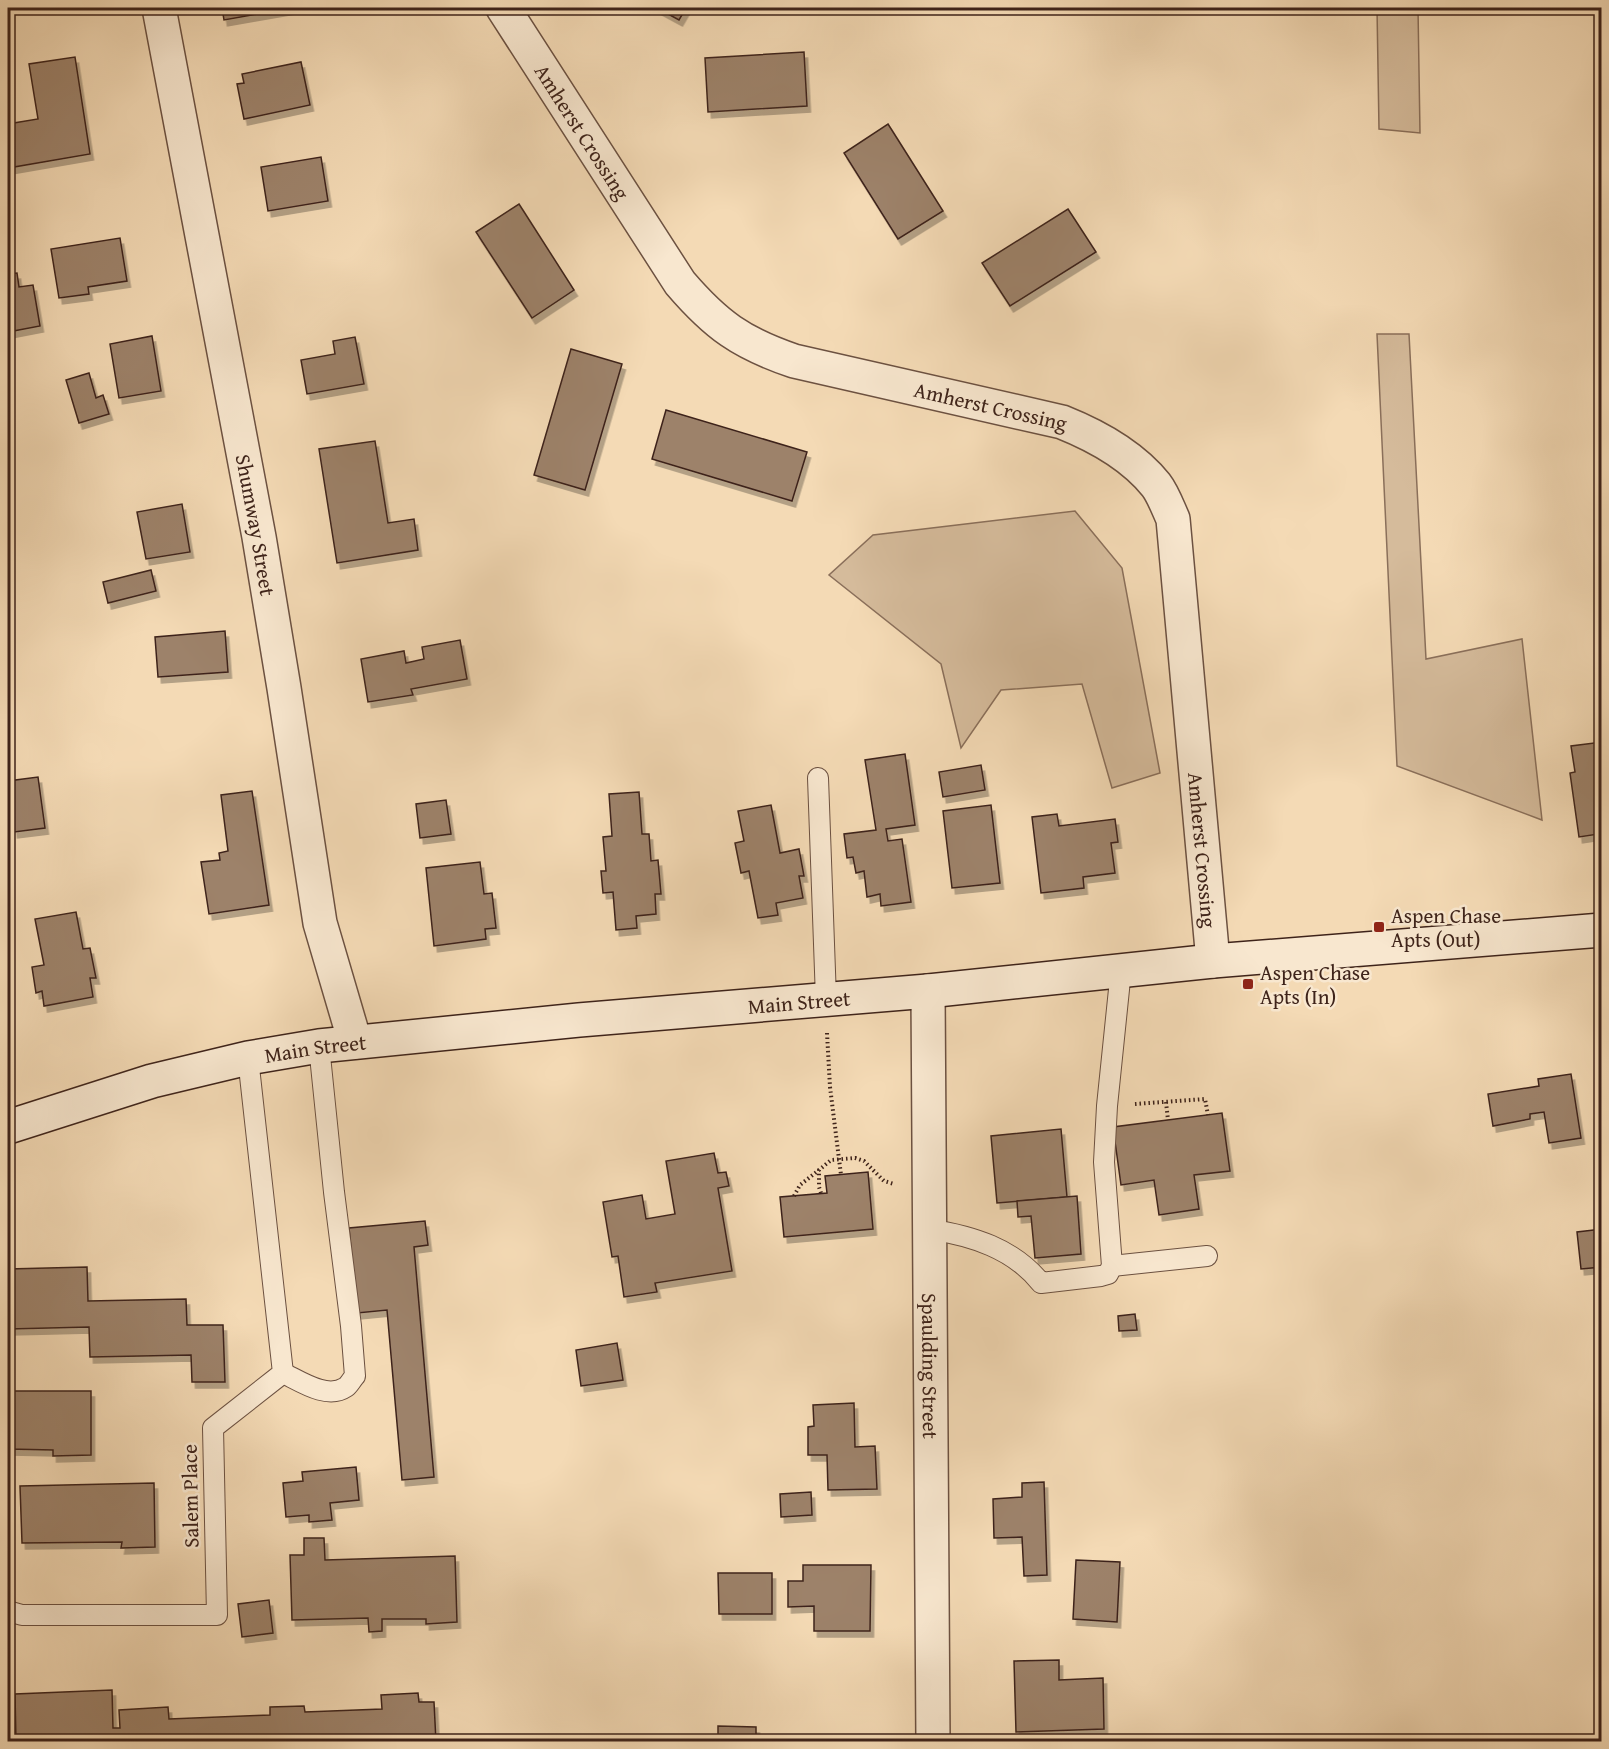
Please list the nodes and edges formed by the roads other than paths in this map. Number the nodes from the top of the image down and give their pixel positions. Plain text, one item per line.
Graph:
1 (159, 8) edge
2 (503, 8) edge
3 (818, 778) dead end
4 (1602, 930) edge
5 (1213, 961) junction
6 (1121, 970) junction
7 (928, 991) junction
8 (826, 999) junction
9 (355, 1042) junction
10 (318, 1046) junction
11 (248, 1058) junction
12 (8, 1127) edge
13 (930, 1229) junction
14 (1208, 1256) dead end
15 (1112, 1266) junction
16 (283, 1372) junction
17 (8, 1611) edge
18 (933, 1742) edge

1 - 9 street, Shumway Street
2 - 5 street, Amherst Crossing
3 - 8 lane
4 - 5 street, Main Street
5 - 6 street, Main Street
6 - 7 street, Main Street
6 - 15 lane
7 - 8 street, Main Street
7 - 13 street, Spaulding Street
8 - 9 street, Main Street
9 - 10 street, Main Street
10 - 11 street, Main Street
10 - 16 lane
11 - 12 street, Main Street
11 - 16 lane
13 - 15 lane
13 - 18 street, Spaulding Street
14 - 15 lane
16 - 17 lane, Salem Place

